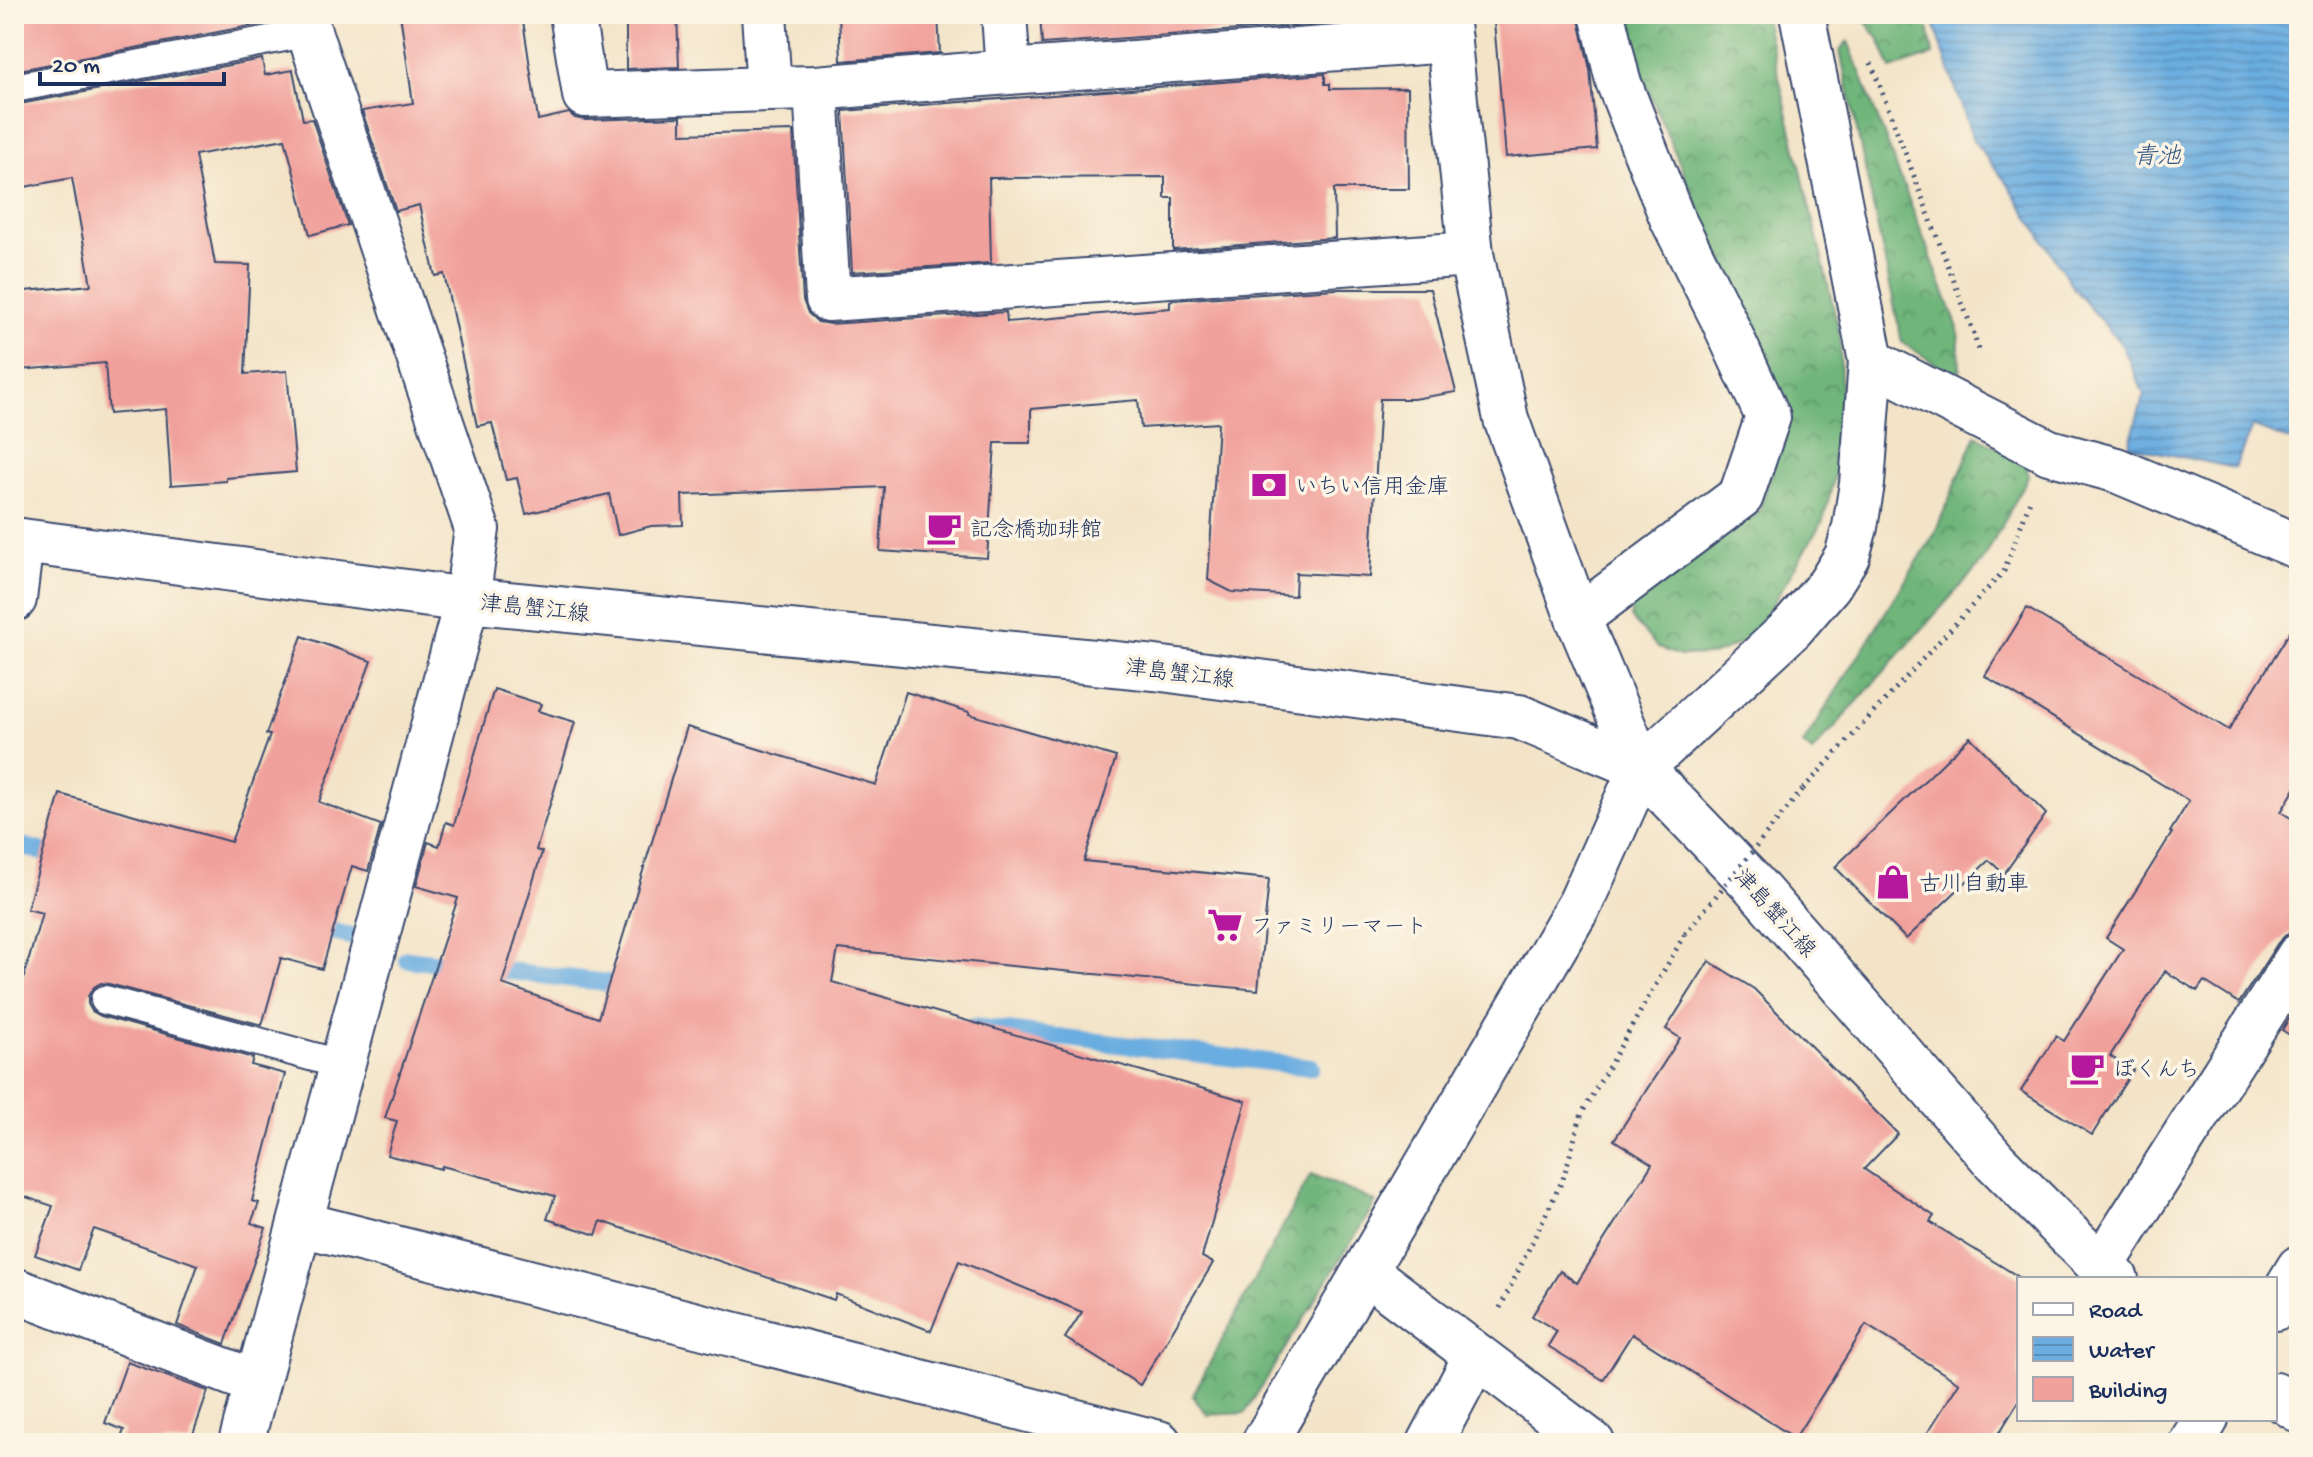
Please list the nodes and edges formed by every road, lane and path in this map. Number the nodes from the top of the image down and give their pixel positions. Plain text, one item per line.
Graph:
1 (572, 14) edge
2 (764, 14) edge
3 (1004, 14) edge
4 (1602, 14) edge
5 (1802, 14) edge
6 (307, 23) edge
7 (1448, 27) edge
8 (1867, 52) dead end
9 (1008, 72) junction
10 (14, 88) edge
11 (816, 88) junction
12 (769, 89) junction
13 (1471, 254) junction
14 (1871, 361) junction
15 (1999, 426) junction
16 (2049, 452) junction
17 (18, 541) edge
18 (2299, 547) edge
19 (14, 599) edge
20 (467, 600) junction
21 (1578, 618) junction
22 (1641, 768) junction
23 (2299, 956) edge
24 (105, 1000) dead end
25 (343, 1065) junction
26 (301, 1224) junction
27 (2299, 1268) edge
28 (1366, 1272) junction
29 (2109, 1273) edge
30 (14, 1290) edge
31 (2277, 1305) edge
32 (1476, 1356) junction
33 (257, 1383) junction
34 (2277, 1396) edge
35 (2299, 1410) edge
36 (2205, 1421) edge
37 (241, 1443) edge
38 (1159, 1443) edge
39 (1264, 1443) edge
40 (1430, 1443) edge
41 (1592, 1443) edge
42 (2191, 1443) edge

1 - 12 street
2 - 12 street
3 - 9 street
4 - 21 street
5 - 14 street
6 - 10 lane
6 - 20 street
7 - 9 street
7 - 13 street
8 - 15 path
9 - 11 street
11 - 12 street
11 - 13 street
13 - 21 street
14 - 15 street
14 - 22 street
15 - 16 street
16 - 18 street
16 - 32 path, bridge
17 - 19 street
17 - 20 street, 津島蟹江線
20 - 22 street, 津島蟹江線
20 - 25 street
21 - 22 street
22 - 28 street
22 - 29 street, 津島蟹江線
23 - 29 street
24 - 25 lane
25 - 26 street
26 - 33 street
26 - 38 street
27 - 31 street
28 - 32 street
28 - 39 street
30 - 33 street
32 - 40 street
32 - 41 street
33 - 37 street
34 - 35 street
36 - 42 street

